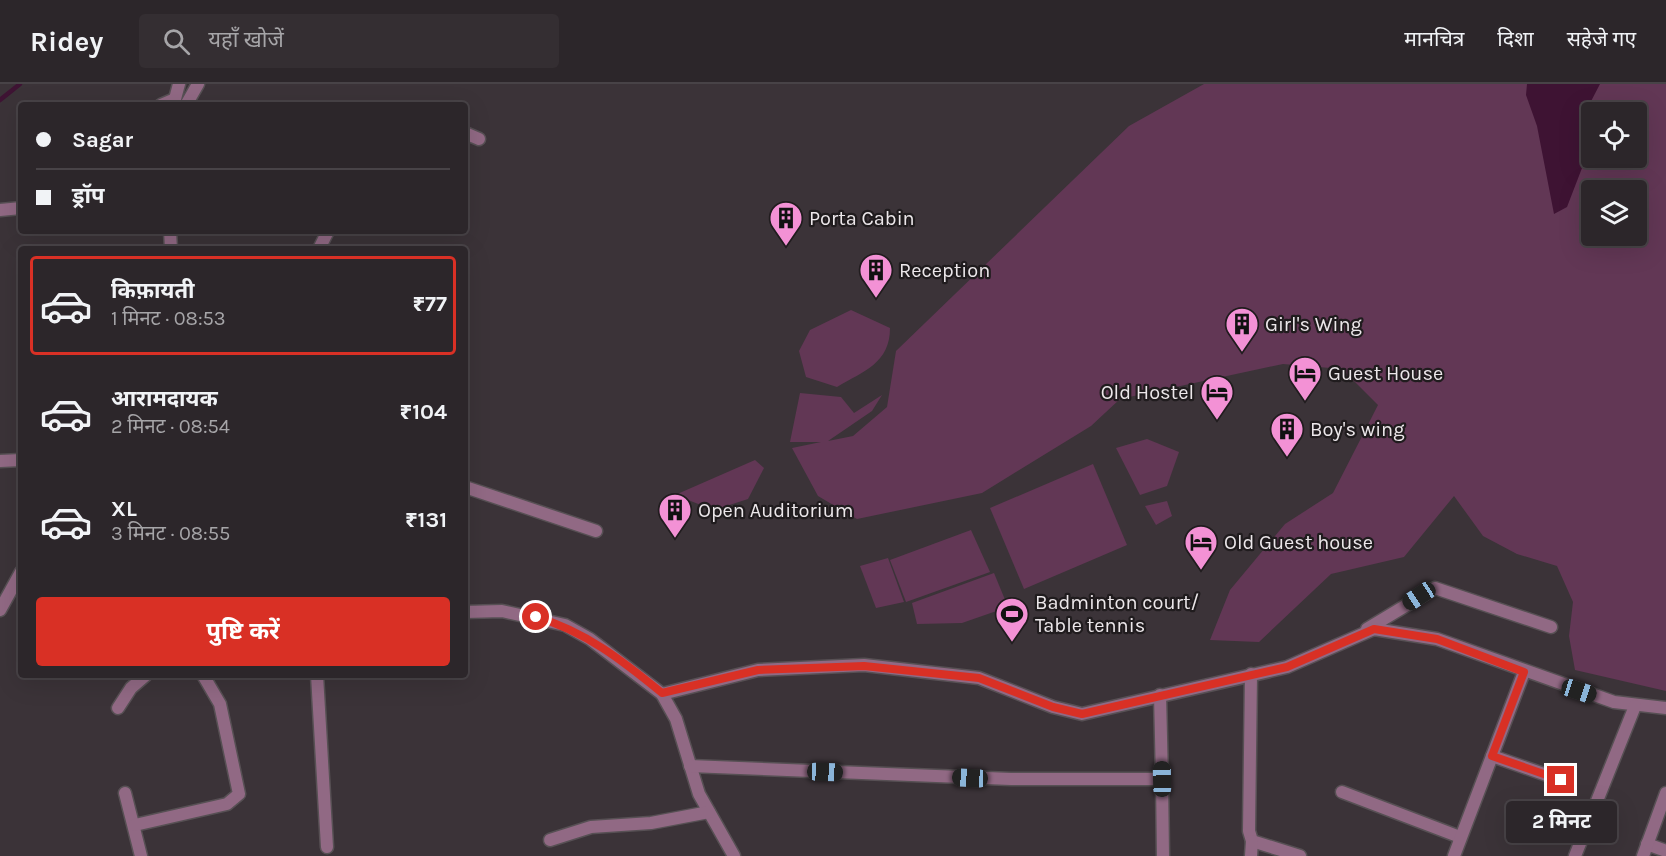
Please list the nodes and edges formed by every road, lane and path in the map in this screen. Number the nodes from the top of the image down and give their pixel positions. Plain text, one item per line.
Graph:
1 (179, 84) edge
2 (198, 84) edge
3 (168, 102) edge
4 (188, 102) edge
5 (468, 134) edge
6 (478, 139) dead end
7 (18, 208) edge
8 (0, 210) edge
9 (18, 460) edge
10 (0, 461) edge
11 (468, 488) edge
12 (596, 531) dead end
13 (18, 577) edge
14 (0, 609) edge
15 (468, 612) edge
16 (1551, 627) dead end
17 (1361, 633) junction
18 (1524, 672) junction
19 (1251, 674) junction
20 (143, 678) edge
21 (204, 678) edge
22 (317, 678) edge
23 (662, 693) junction
24 (1160, 695) junction
25 (1635, 706) junction
26 (118, 708) dead end
27 (1666, 708) edge
28 (1492, 756) junction
29 (690, 766) junction
30 (1162, 779) junction
31 (1561, 780) dead end
32 (1342, 792) dead end
33 (124, 793) dead end
34 (1666, 793) edge
35 (708, 812) junction
36 (135, 825) junction
37 (1460, 837) junction
38 (550, 840) dead end
39 (1252, 841) junction
40 (327, 847) dead end
41 (1645, 850) edge
42 (1666, 850) edge
43 (141, 856) edge
44 (734, 856) edge
45 (1163, 856) edge
46 (1251, 856) edge
47 (1300, 856) edge
48 (1454, 856) edge
49 (1575, 856) edge

1 - 3 street
2 - 4 street
5 - 6 street
7 - 8 street
9 - 10 street
11 - 12 street
13 - 14 street
15 - 23 street
16 - 17 street
17 - 18 street
17 - 19 street
18 - 25 street
18 - 28 street
19 - 24 street
19 - 39 street
20 - 26 street
21 - 36 street
22 - 40 street
23 - 24 street
23 - 29 street
24 - 30 street
25 - 27 street
25 - 49 street
28 - 31 street
28 - 37 street
29 - 30 street
29 - 35 street
30 - 45 street
32 - 37 street
33 - 36 street
34 - 41 street
35 - 38 street
35 - 44 street
36 - 43 street
37 - 48 street
39 - 46 street
39 - 47 street
41 - 42 street

